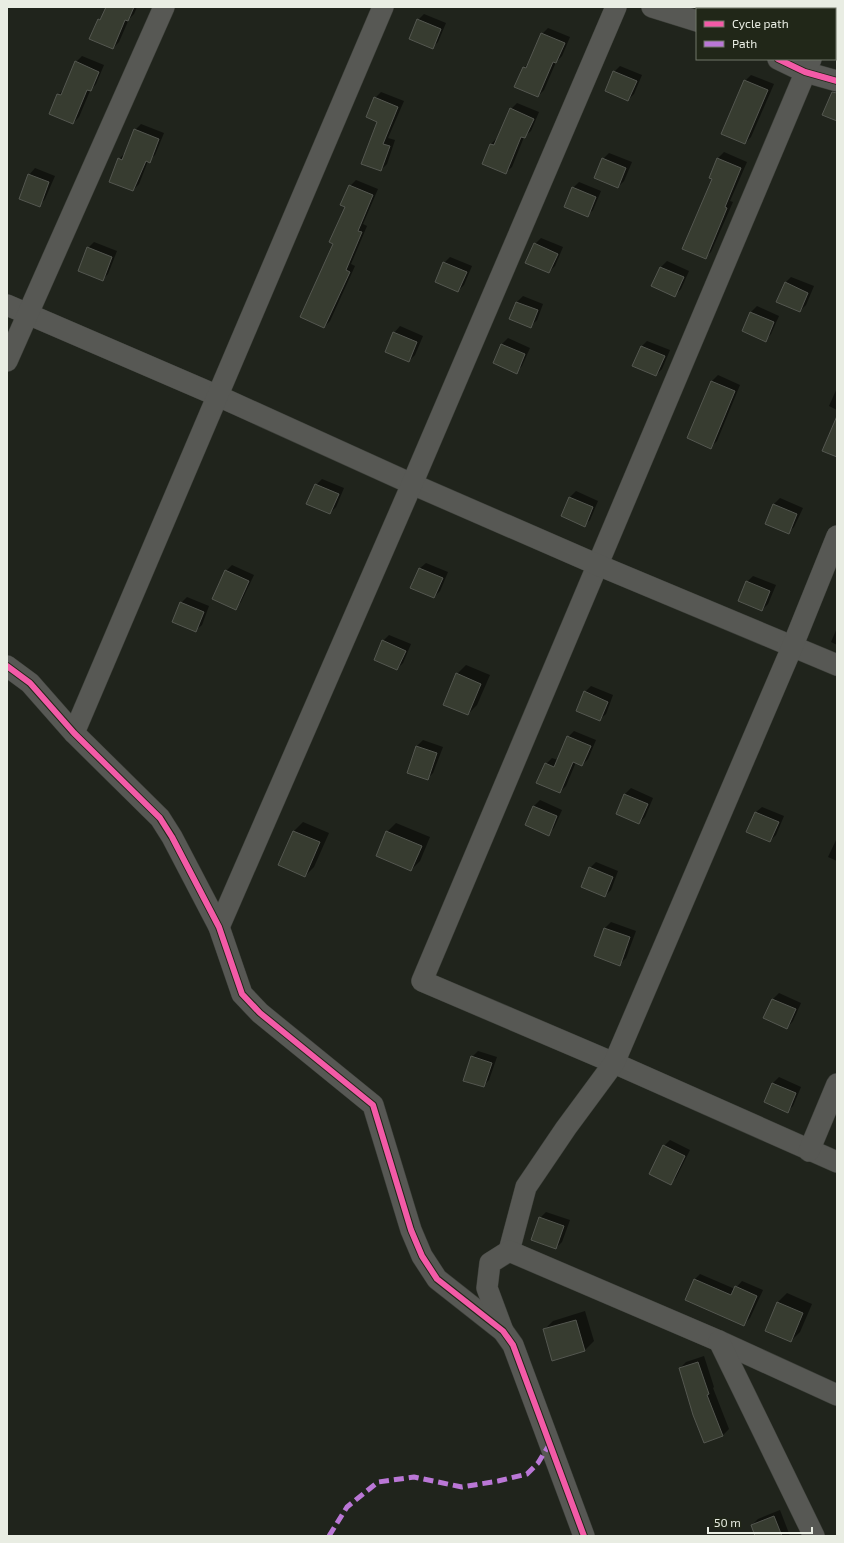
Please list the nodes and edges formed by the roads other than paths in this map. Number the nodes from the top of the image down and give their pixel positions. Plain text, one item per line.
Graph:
1 (164, 7) edge
2 (383, 7) edge
3 (616, 7) edge
4 (652, 7) edge
5 (696, 21) edge
6 (782, 60) edge
7 (808, 66) edge
8 (837, 81) edge
9 (7, 305) edge
10 (28, 313) junction
11 (7, 361) edge
12 (218, 396) junction
13 (412, 484) junction
14 (837, 536) edge
15 (598, 565) junction
16 (792, 646) junction
17 (837, 665) edge
18 (7, 666) edge
19 (74, 733) junction
20 (219, 927) junction
21 (614, 1063) junction
22 (837, 1084) edge
23 (809, 1151) junction
24 (837, 1162) edge
25 (509, 1251) junction
26 (503, 1331) junction
27 (720, 1341) junction
28 (837, 1395) edge
29 (584, 1536) edge
30 (814, 1536) edge

1 - 10 street
2 - 12 street
3 - 13 street
4 - 5 street
6 - 7 street
7 - 8 street
7 - 15 street
9 - 10 street
10 - 11 street
10 - 12 street
12 - 13 street
12 - 19 street
13 - 15 street
13 - 20 street
14 - 16 street
15 - 16 street
15 - 21 street
16 - 17 street
16 - 21 street
18 - 19 street
19 - 20 street
20 - 26 street
21 - 23 street
21 - 25 street
22 - 23 street
23 - 24 street
25 - 26 street
25 - 27 street
26 - 29 street
27 - 28 street
27 - 30 street

